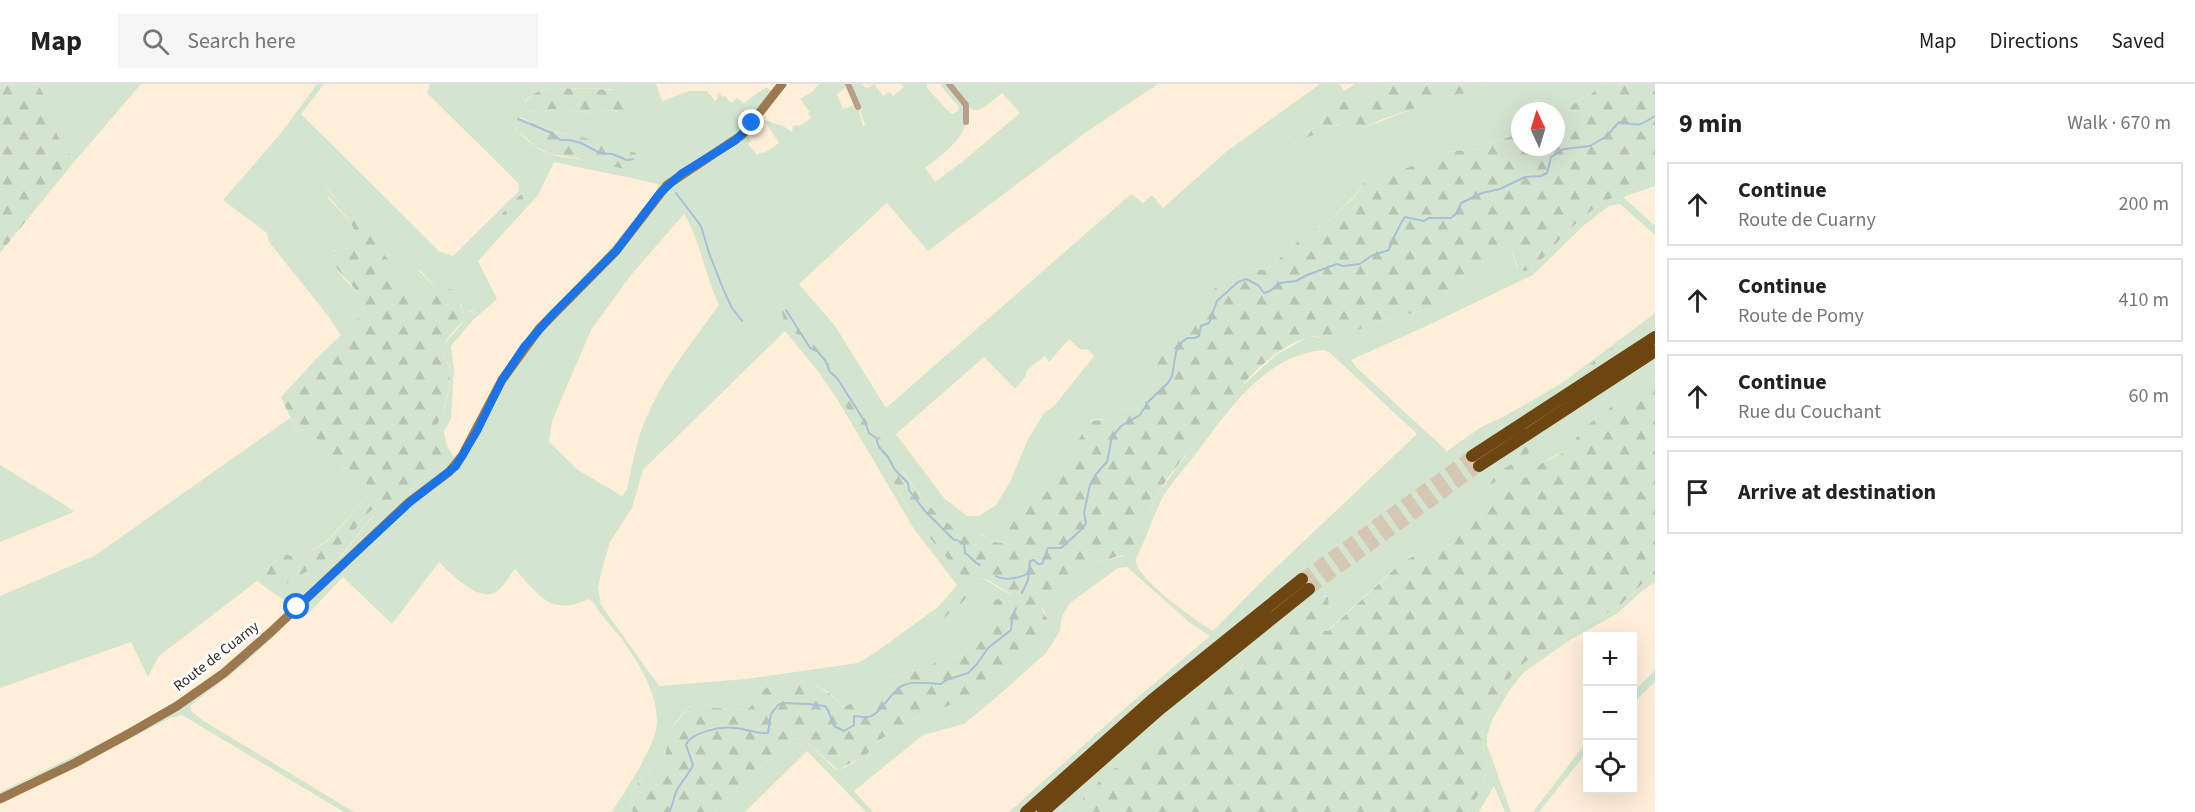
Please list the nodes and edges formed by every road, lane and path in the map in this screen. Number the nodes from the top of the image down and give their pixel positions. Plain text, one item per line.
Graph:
1 (782, 84) edge
2 (848, 84) edge
3 (949, 84) edge
4 (858, 107) dead end
5 (966, 122) dead end
6 (1655, 337) edge
7 (1655, 351) edge
8 (0, 799) edge
9 (1026, 812) edge
10 (1043, 812) edge

1 - 8 street, Route de Cuarny
2 - 4 street
3 - 5 street
6 - 7 highway
9 - 10 highway

